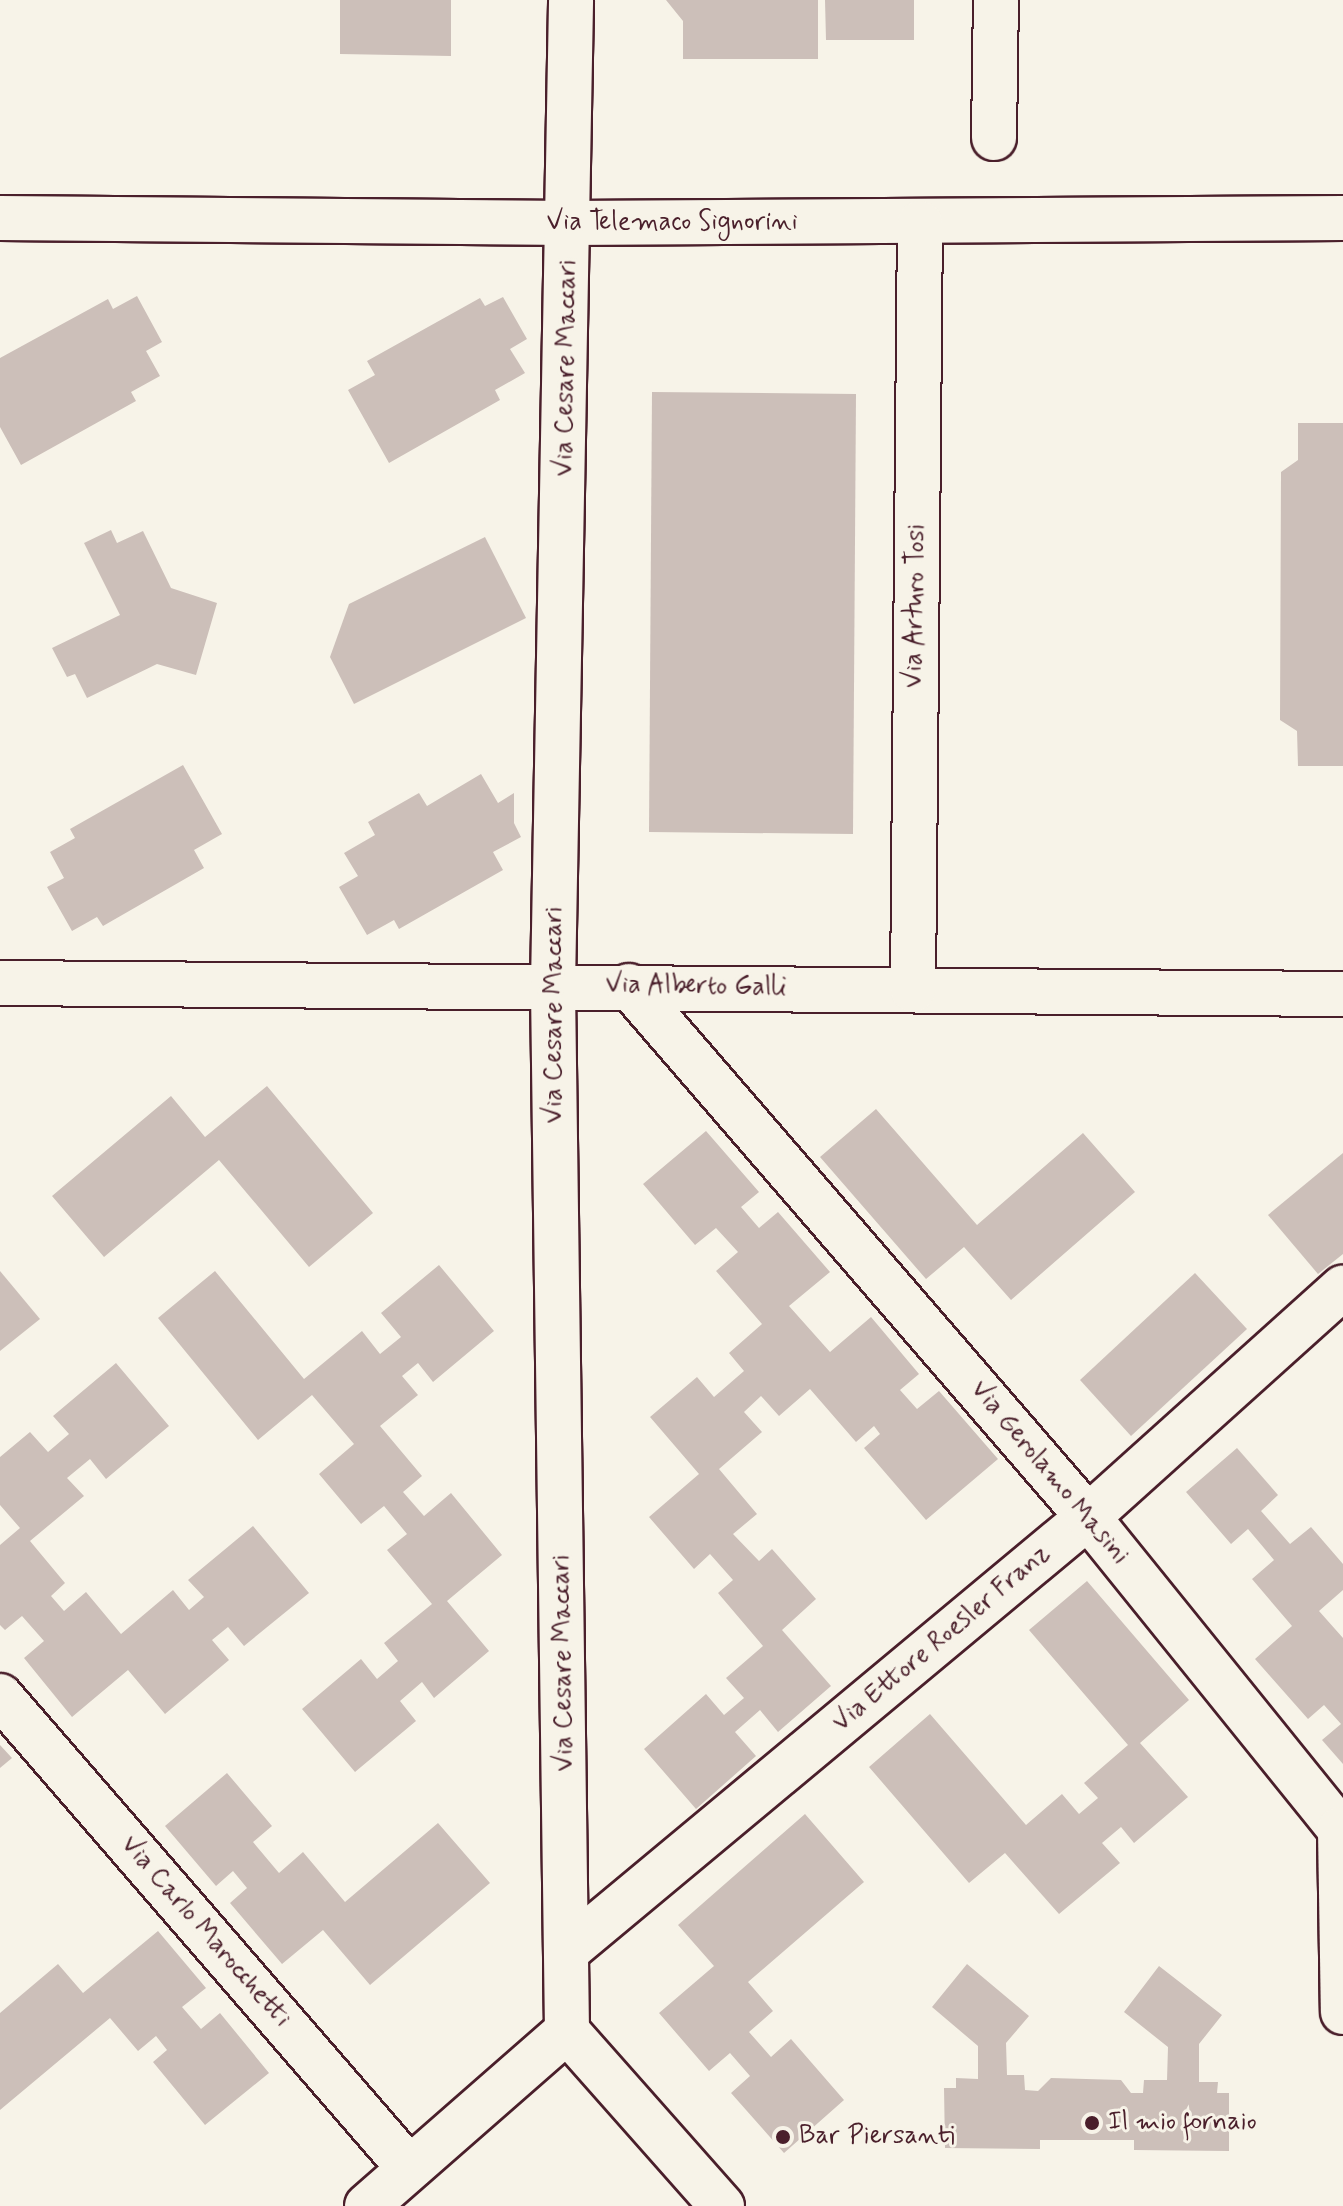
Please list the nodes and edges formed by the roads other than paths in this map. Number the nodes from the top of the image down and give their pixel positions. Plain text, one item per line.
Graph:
1 (571, 0) edge
2 (996, 0) edge
3 (994, 138) dead end
4 (0, 218) edge
5 (1343, 218) edge
6 (570, 223) junction
7 (920, 223) junction
8 (0, 983) edge
9 (553, 985) junction
10 (629, 986) junction
11 (913, 990) junction
12 (1343, 994) edge
13 (1343, 1287) edge
14 (1088, 1517) junction
15 (0, 1696) edge
16 (568, 1950) junction
17 (1343, 2012) edge
18 (567, 2031) junction
19 (409, 2168) junction
20 (367, 2206) edge
21 (722, 2206) edge

1 - 6 street, Via Cesare Maccari
2 - 3 street
4 - 6 street, Via Telemaco Signorini
5 - 7 street, Via Telemaco Signorini
6 - 7 street, Via Telemaco Signorini
6 - 9 street, Via Cesare Maccari
7 - 11 street, Via Arturo Tosi
8 - 9 street, Via Alberto Galli
9 - 10 street, Via Alberto Galli
9 - 16 street, Via Cesare Maccari
10 - 11 street, Via Alberto Galli
10 - 14 street, Via Gerolamo Masini
11 - 12 street, Via Alberto Galli
13 - 14 street, Via Ettore Roesler Franz
14 - 16 street, Via Ettore Roesler Franz
14 - 17 street, Via Gerolamo Masini
15 - 19 street, Via Carlo Marocchetti
16 - 18 street, Via Cesare Maccari
18 - 19 street
18 - 21 street
19 - 20 street

